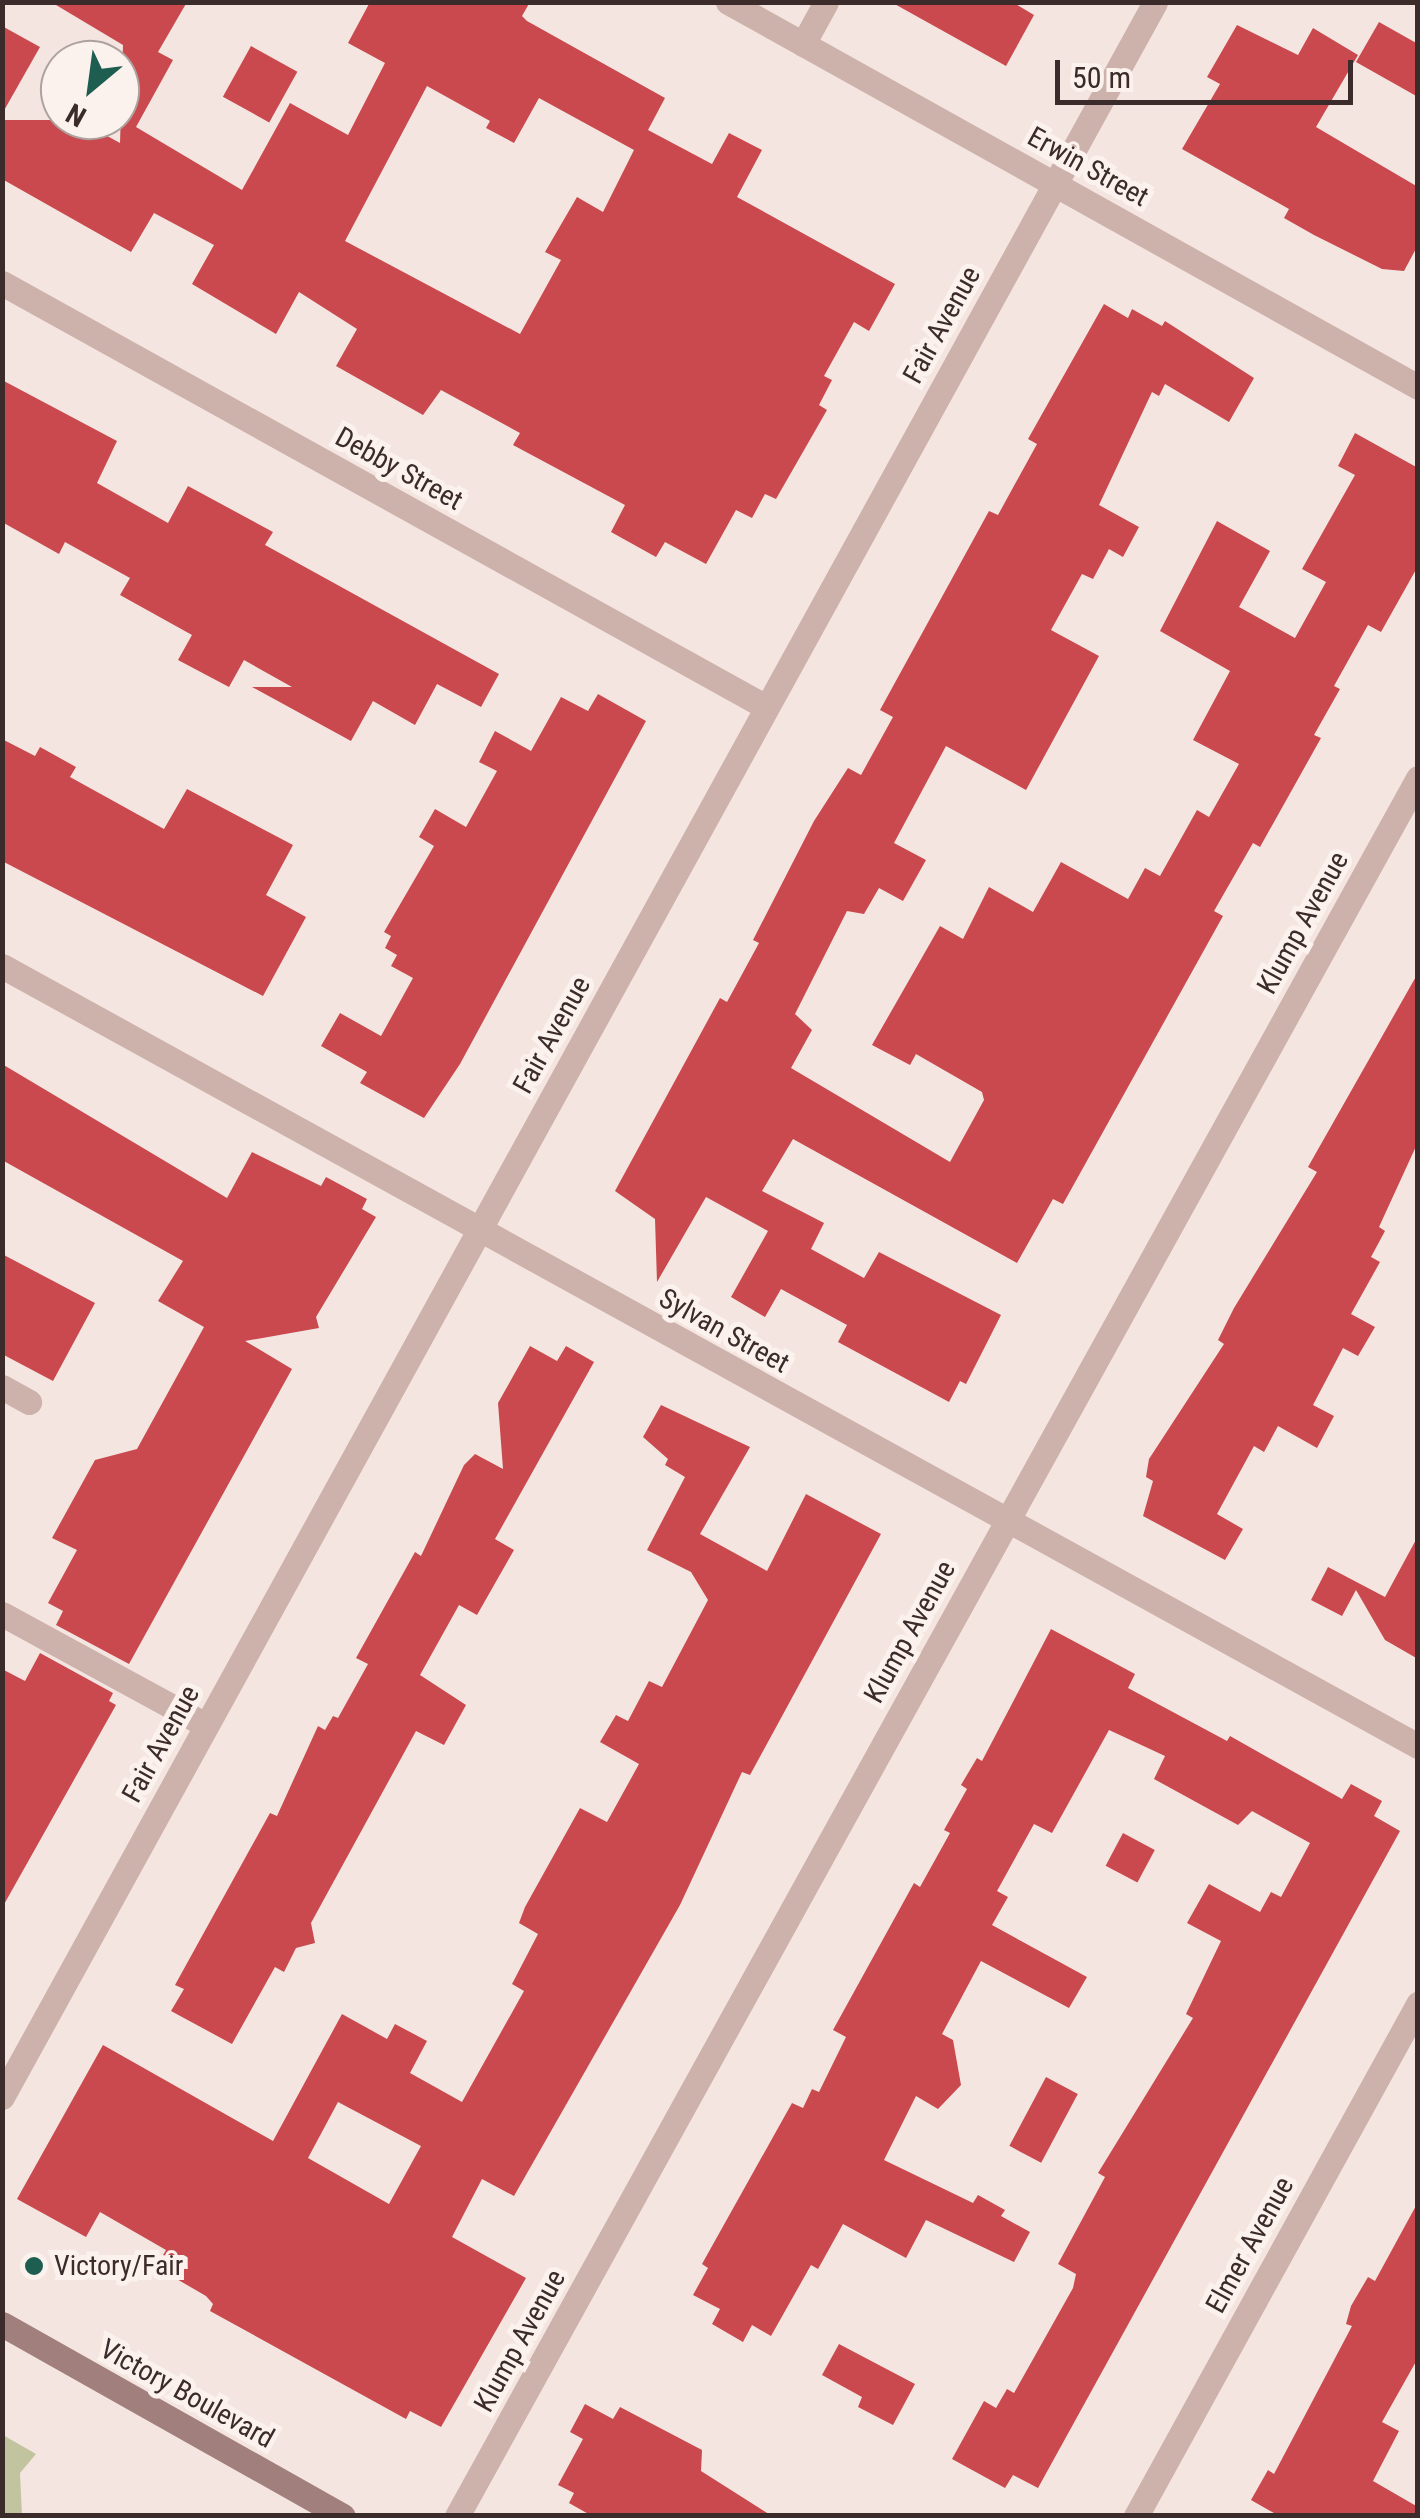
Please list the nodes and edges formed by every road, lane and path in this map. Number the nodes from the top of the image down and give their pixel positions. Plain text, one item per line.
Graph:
1 (728, 2) edge
2 (826, 2) edge
3 (1155, 2) edge
4 (804, 44) junction
5 (1054, 182) junction
6 (2, 284) edge
7 (1418, 387) edge
8 (766, 707) junction
9 (1418, 778) edge
10 (2, 966) edge
11 (478, 1230) junction
12 (2, 1388) edge
13 (29, 1402) dead end
14 (1006, 1520) junction
15 (2, 1614) edge
16 (206, 1724) junction
17 (1418, 1746) edge
18 (1418, 2004) edge
19 (2, 2097) edge
20 (2, 2324) edge
21 (343, 2516) edge
22 (458, 2516) edge
23 (1136, 2516) edge

1 - 4 street, Erwin Street
2 - 4 street
3 - 5 street, Fair Avenue
4 - 5 street, Erwin Street
5 - 7 street, Erwin Street
5 - 8 street, Fair Avenue
6 - 8 street, Debby Street
8 - 11 street, Fair Avenue
9 - 14 street, Klump Avenue
10 - 11 street, Sylvan Street
11 - 14 street, Sylvan Street
11 - 16 street, Fair Avenue
12 - 13 street
14 - 17 street, Sylvan Street
14 - 22 street, Klump Avenue
15 - 16 street
16 - 19 street, Fair Avenue
18 - 23 street, Elmer Avenue
20 - 21 main road, Victory Boulevard

